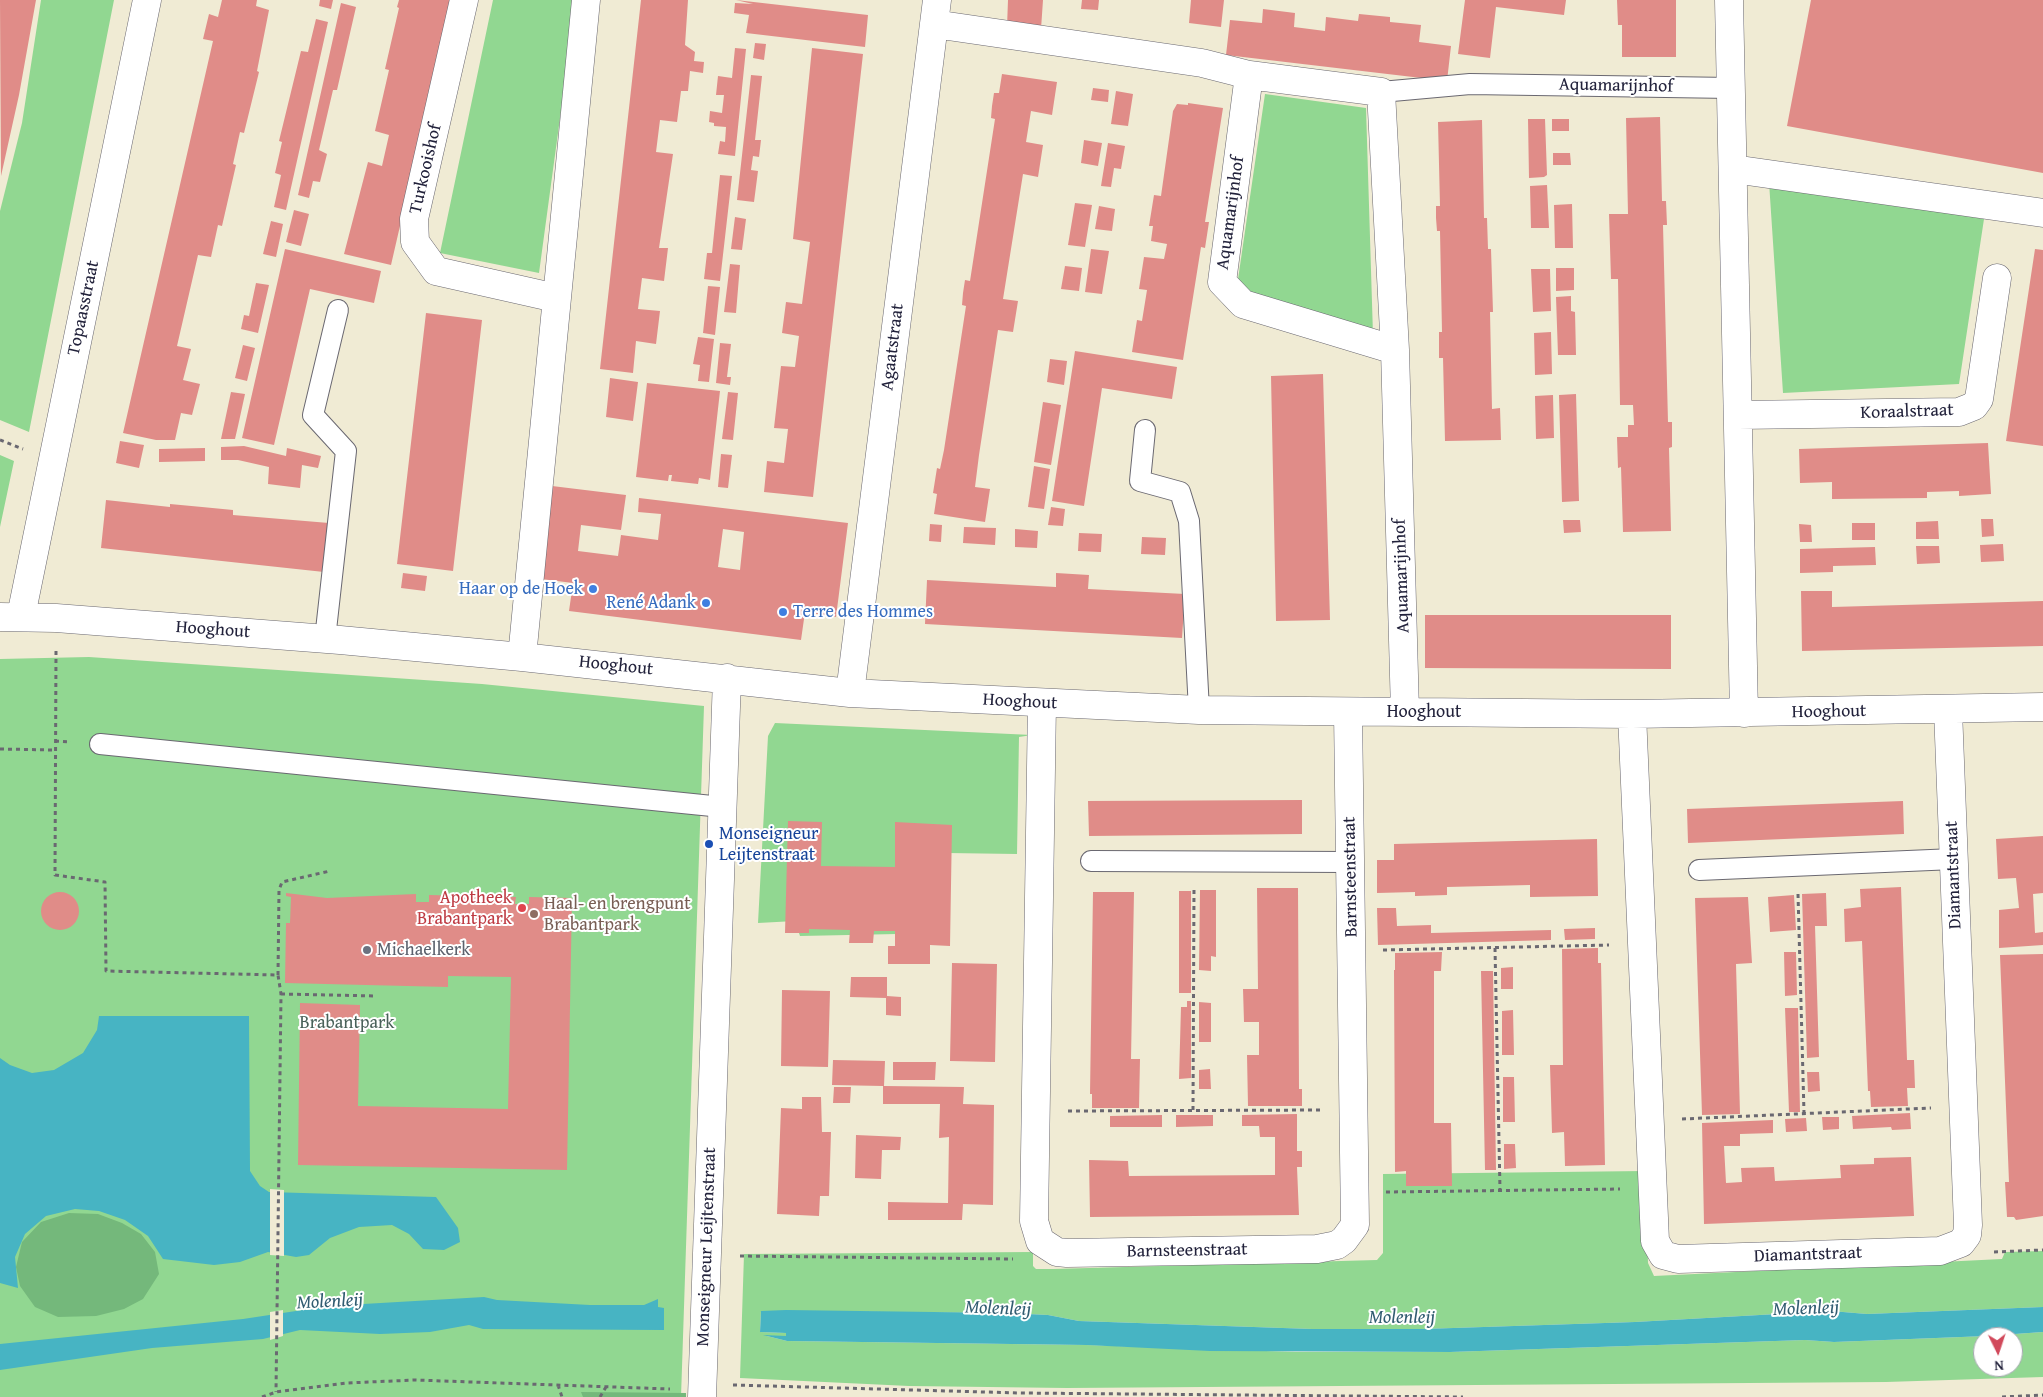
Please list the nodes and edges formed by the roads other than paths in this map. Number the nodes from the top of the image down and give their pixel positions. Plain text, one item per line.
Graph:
1 (146, 0) edge
2 (464, 0) edge
3 (586, 0) edge
4 (1729, 0) edge
5 (935, 12) edge
6 (1249, 75) junction
7 (1732, 88) junction
8 (1381, 92) junction
9 (1733, 169) junction
10 (2043, 213) edge
11 (1997, 278) dead end
12 (556, 298) junction
13 (338, 310) dead end
14 (1395, 350) junction
15 (1738, 415) junction
16 (1144, 430) dead end
17 (10, 616) edge
18 (325, 639) junction
19 (522, 657) junction
20 (727, 678) junction
21 (850, 693) junction
22 (1042, 703) junction
23 (2043, 707) edge
24 (1199, 710) junction
25 (1948, 710) junction
26 (1348, 712) junction
27 (1406, 712) junction
28 (1744, 713) junction
29 (1632, 714) junction
30 (100, 744) dead end
31 (722, 807) junction
32 (1954, 859) junction
33 (1091, 861) dead end
34 (1350, 862) junction
35 (1699, 870) dead end
36 (702, 1390) edge

1 - 17 street, Topaasstraat
2 - 12 street, Turkooishof
3 - 12 street
4 - 7 street
5 - 6 street, Aquamarijnhof
5 - 21 street, Agaatstraat
6 - 8 street, Aquamarijnhof
6 - 14 street, Aquamarijnhof
7 - 8 lane, Aquamarijnhof
7 - 9 street
8 - 14 street, Aquamarijnhof
9 - 10 street
9 - 15 street
11 - 15 street, Koraalstraat
12 - 19 street
13 - 18 lane
14 - 27 street, Aquamarijnhof
15 - 28 street
16 - 24 lane
17 - 18 street, Hooghout
18 - 19 street, Hooghout
19 - 20 street, Hooghout
20 - 21 street, Hooghout
20 - 31 street, Monseigneur Leijtenstraat
21 - 22 street, Hooghout
22 - 24 street, Hooghout
22 - 34 street, Barnsteenstraat
23 - 25 street, Hooghout
24 - 26 street, Hooghout
25 - 28 street, Hooghout
25 - 32 street, Diamantstraat
26 - 27 street, Hooghout
26 - 34 street, Barnsteenstraat
27 - 29 street, Hooghout
28 - 29 street, Hooghout
29 - 32 street, Diamantstraat
30 - 31 lane
31 - 36 street, Monseigneur Leijtenstraat
32 - 35 lane
33 - 34 lane

